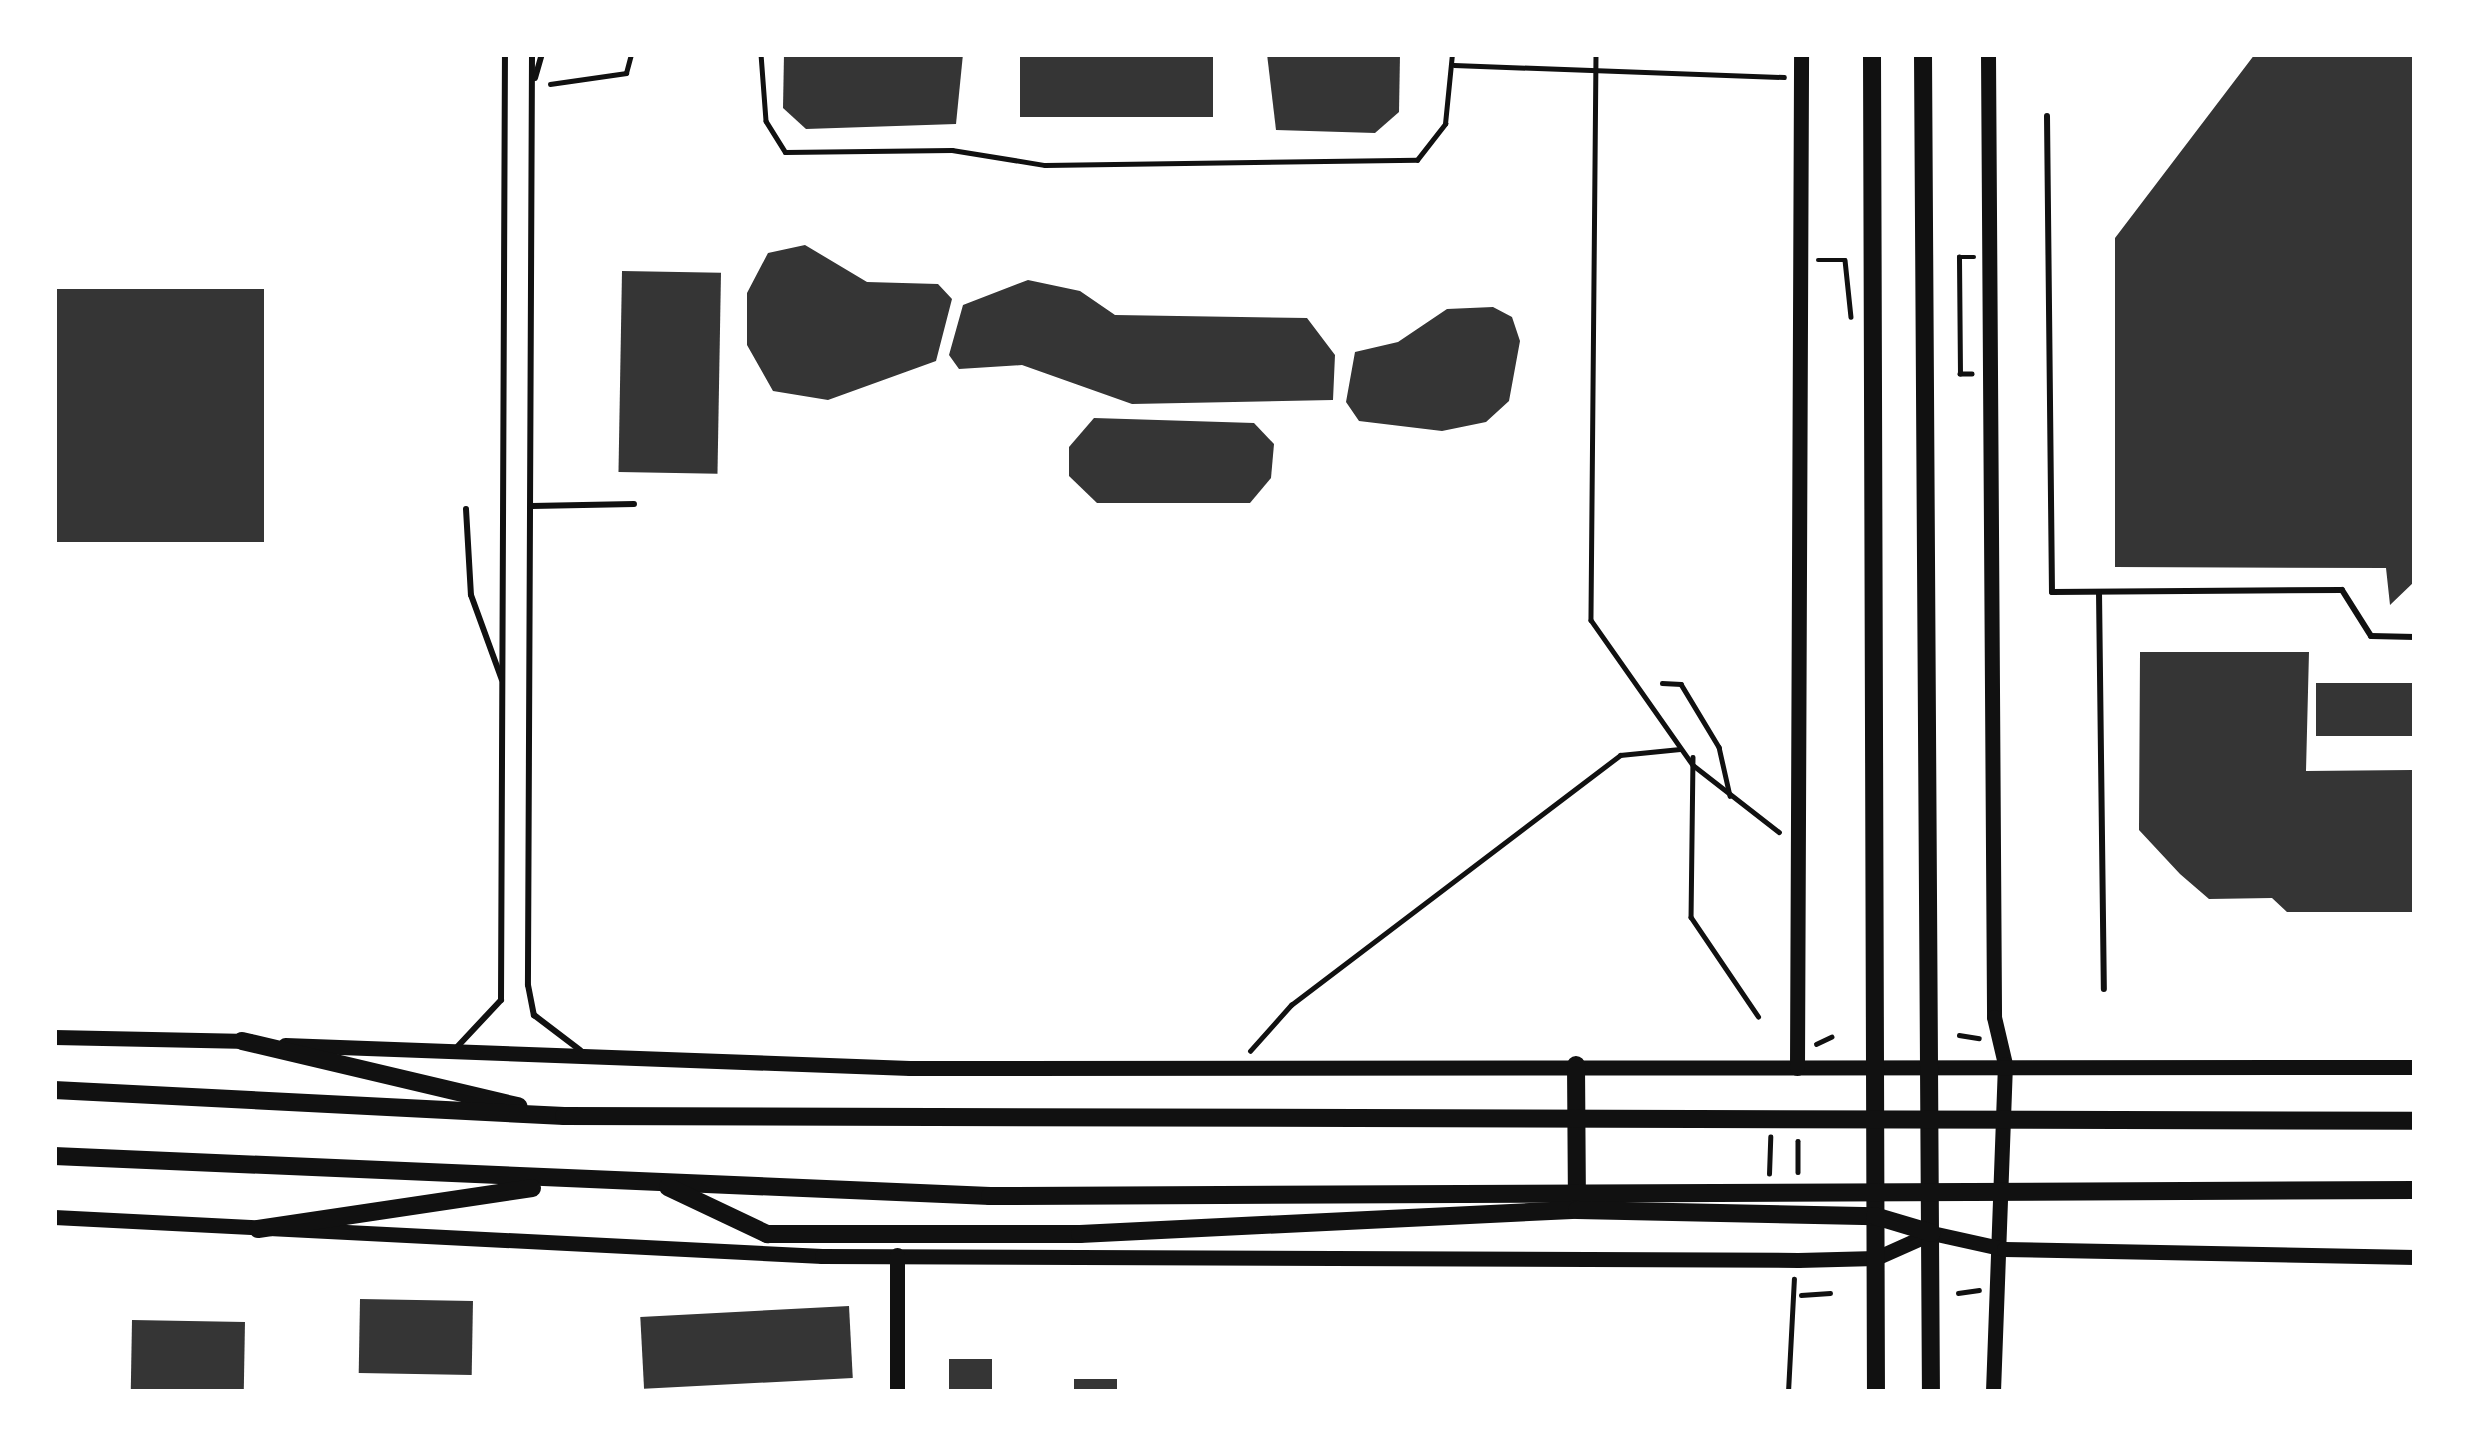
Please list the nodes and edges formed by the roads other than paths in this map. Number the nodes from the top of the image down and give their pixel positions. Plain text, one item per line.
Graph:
1 (505, 54) edge
2 (532, 54) edge
3 (542, 54) edge
4 (1801, 54) edge
5 (1872, 54) edge
6 (1923, 54) edge
7 (1988, 54) edge
8 (532, 87) junction
9 (2047, 116) dead end
10 (634, 504) dead end
11 (532, 506) junction
12 (466, 509) dead end
13 (2099, 592) junction
14 (2415, 637) edge
15 (505, 687) junction
16 (2104, 989) dead end
17 (54, 1037) edge
18 (242, 1041) junction
19 (437, 1058) junction
20 (623, 1064) junction
21 (2005, 1064) junction
22 (1874, 1065) junction
23 (1930, 1065) junction
24 (1576, 1066) junction
25 (2415, 1067) edge
26 (1797, 1068) junction
27 (54, 1090) edge
28 (564, 1116) junction
29 (2415, 1120) edge
30 (54, 1156) edge
31 (570, 1182) junction
32 (664, 1185) junction
33 (2415, 1190) edge
34 (1577, 1210) junction
35 (54, 1216) edge
36 (1875, 1216) junction
37 (258, 1229) junction
38 (1932, 1233) junction
39 (2004, 1249) junction
40 (897, 1255) junction
41 (2415, 1257) edge
42 (1876, 1258) junction
43 (897, 1392) edge
44 (1876, 1392) edge
45 (1931, 1392) edge
46 (1994, 1392) edge

1 - 15 lane
2 - 8 lane
3 - 8 lane
4 - 26 street
5 - 22 highway
6 - 23 highway
7 - 21 street
8 - 11 lane
9 - 13 lane
10 - 11 lane
11 - 20 lane
12 - 15 lane
13 - 14 lane
13 - 16 lane
15 - 19 lane
17 - 18 street
18 - 19 street
18 - 28 highway
19 - 20 street
20 - 24 street
21 - 23 street
21 - 25 street
21 - 39 street
22 - 23 street
22 - 26 street
22 - 36 highway
23 - 38 highway
24 - 26 street
24 - 34 highway
27 - 28 highway
28 - 29 highway
30 - 31 highway
31 - 32 highway
31 - 37 highway
32 - 33 highway
32 - 34 highway
34 - 36 highway
35 - 37 street
36 - 38 highway
36 - 42 highway
37 - 40 street
38 - 39 street
38 - 42 street
38 - 45 highway
39 - 41 street
39 - 46 street
40 - 42 street
40 - 43 street
42 - 44 highway

